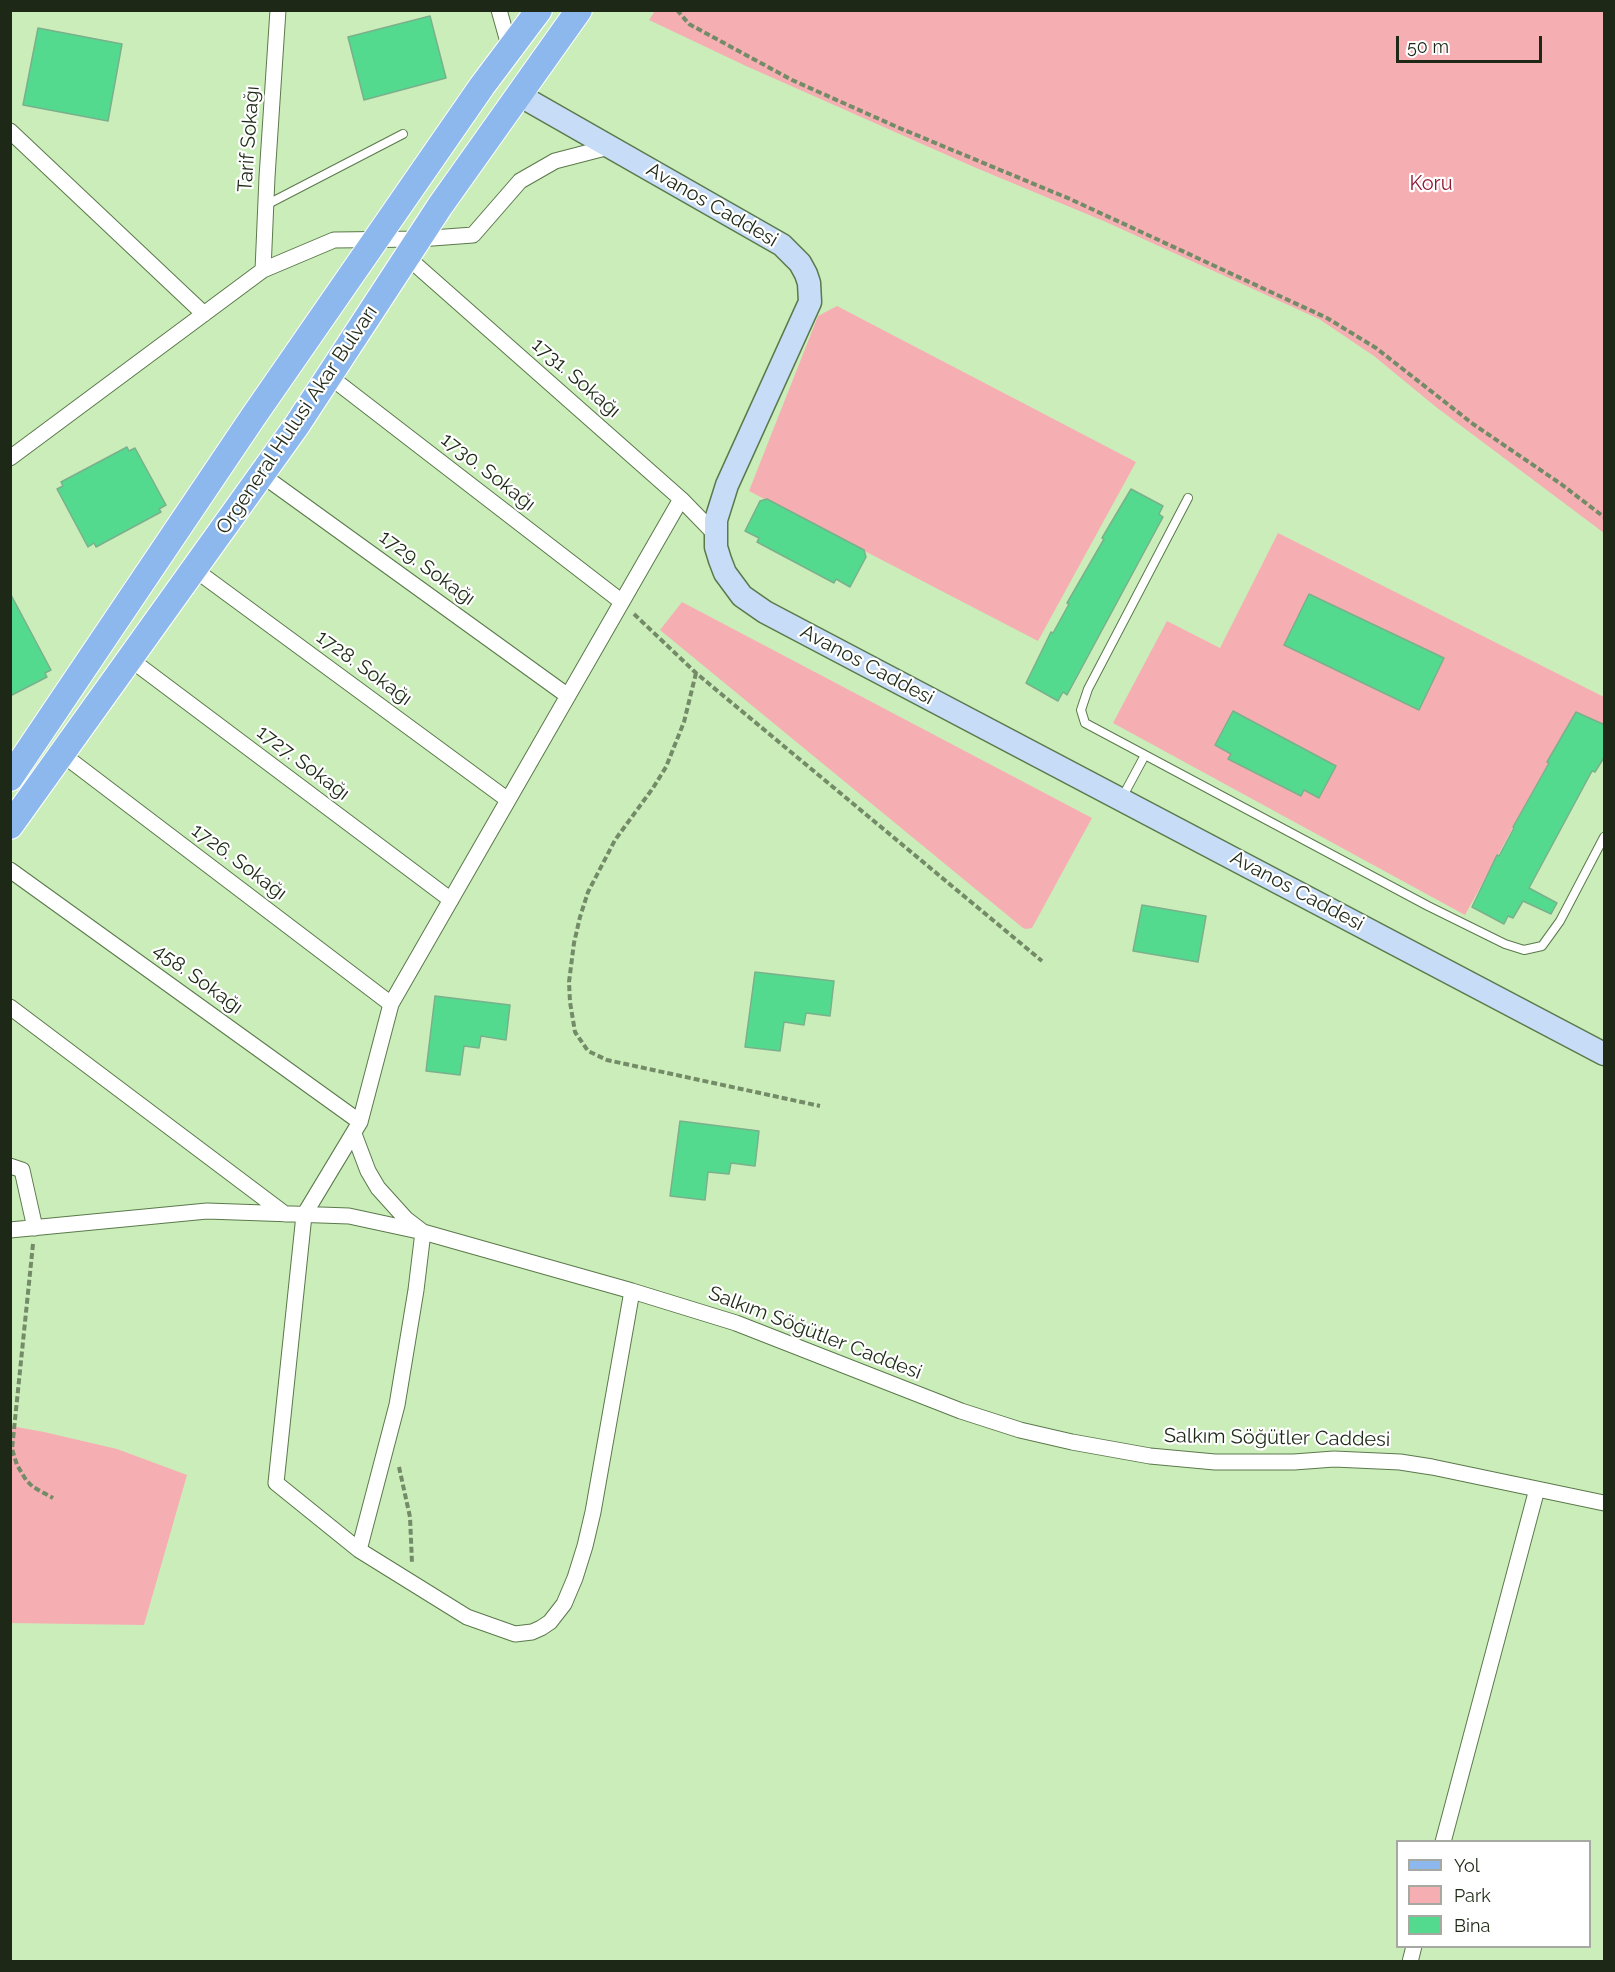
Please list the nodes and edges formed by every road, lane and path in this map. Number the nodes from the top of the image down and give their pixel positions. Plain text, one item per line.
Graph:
1 (278, 10) edge
2 (499, 10) edge
3 (539, 10) edge
4 (579, 10) edge
5 (677, 10) edge
6 (510, 49) junction
7 (519, 95) junction
8 (10, 131) edge
9 (403, 134) dead end
10 (609, 147) junction
11 (266, 205) junction
12 (376, 238) junction
13 (413, 248) junction
14 (263, 270) junction
15 (204, 314) junction
16 (329, 376) junction
17 (10, 458) edge
18 (262, 475) junction
19 (1188, 498) dead end
20 (681, 499) junction
21 (1605, 518) edge
22 (715, 534) junction
23 (194, 569) junction
24 (622, 602) junction
25 (130, 659) junction
26 (696, 673) junction
27 (568, 696) junction
28 (62, 754) junction
29 (1145, 755) junction
30 (10, 778) edge
31 (1122, 799) junction
32 (508, 800) junction
33 (10, 826) edge
34 (1605, 837) edge
35 (10, 870) edge
36 (451, 900) junction
37 (1042, 961) dead end
38 (391, 1004) junction
39 (10, 1007) edge
40 (1605, 1054) edge
41 (820, 1106) dead end
42 (357, 1128) junction
43 (10, 1166) edge
44 (285, 1214) junction
45 (304, 1215) junction
46 (35, 1228) junction
47 (10, 1230) edge
48 (423, 1232) junction
49 (632, 1291) junction
50 (389, 1438) junction
51 (1537, 1489) junction
52 (53, 1498) dead end
53 (1605, 1503) edge
54 (359, 1550) junction
55 (410, 1582) junction
56 (1444, 1840) edge

1 - 11 street, Tarif Sokağı
2 - 6 street
3 - 6 main road, Orgeneral Hulusi Akar Bulvarı
4 - 7 main road, Orgeneral Hulusi Akar Bulvarı
5 - 21 path
6 - 12 main road, Orgeneral Hulusi Akar Bulvarı
7 - 10 street, Avanos Caddesi
7 - 13 main road, Orgeneral Hulusi Akar Bulvarı
8 - 15 street
9 - 11 lane
10 - 13 street
10 - 22 street, Avanos Caddesi
11 - 14 street, Tarif Sokağı
12 - 13 street
12 - 14 street
12 - 30 main road, Orgeneral Hulusi Akar Bulvarı
13 - 16 main road, Orgeneral Hulusi Akar Bulvarı
13 - 20 street, 1731. Sokağı
14 - 15 street
15 - 17 street
16 - 18 main road, Orgeneral Hulusi Akar Bulvarı
16 - 24 street, 1730. Sokağı
18 - 23 main road, Orgeneral Hulusi Akar Bulvarı
18 - 27 street, 1729. Sokağı
19 - 29 lane
20 - 22 street, 1731. Sokağı
20 - 24 street
22 - 31 street, Avanos Caddesi
23 - 25 main road, Orgeneral Hulusi Akar Bulvarı
23 - 32 street, 1728. Sokağı
24 - 26 path
24 - 27 street
25 - 28 main road, Orgeneral Hulusi Akar Bulvarı
25 - 36 street, 1727. Sokağı
26 - 37 path
26 - 41 path
27 - 32 street
28 - 33 main road, Orgeneral Hulusi Akar Bulvarı
28 - 38 street, 1726. Sokağı
29 - 31 lane
29 - 34 lane
31 - 40 street, Avanos Caddesi
32 - 36 street
35 - 42 street, 458. Sokağı
36 - 38 street
38 - 42 street
39 - 44 street
42 - 45 street
42 - 48 street
43 - 46 street
44 - 45 street, Salkım Söğütler Caddesi
44 - 46 street, Salkım Söğütler Caddesi
45 - 48 street, Salkım Söğütler Caddesi
45 - 54 street
46 - 47 street, Salkım Söğütler Caddesi
46 - 52 path
48 - 49 street, Salkım Söğütler Caddesi
48 - 50 street
49 - 51 street, Salkım Söğütler Caddesi
49 - 55 street
50 - 54 street
50 - 55 path
51 - 53 street, Salkım Söğütler Caddesi
51 - 56 street
54 - 55 street

